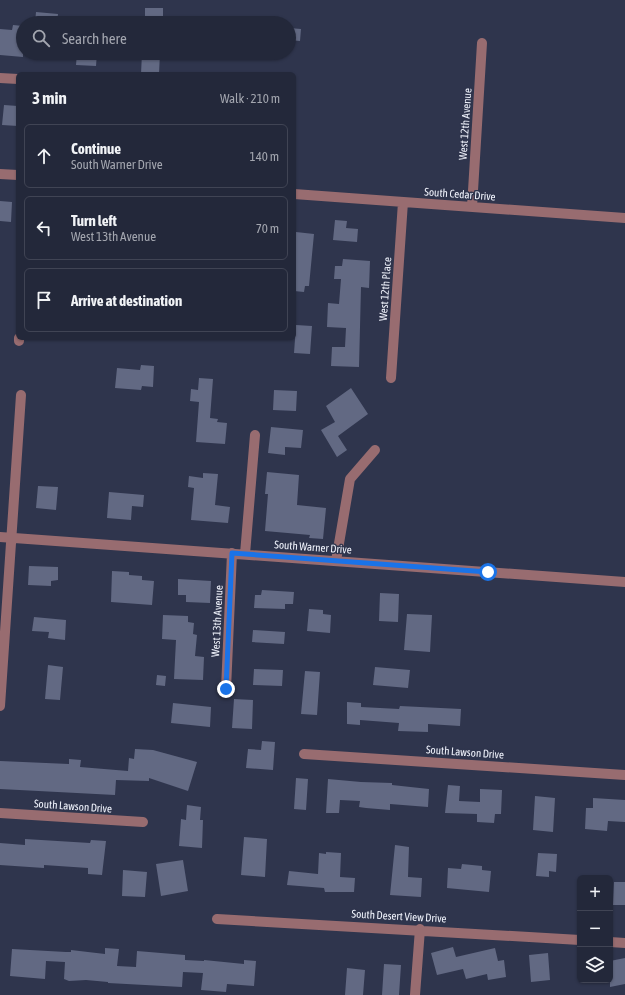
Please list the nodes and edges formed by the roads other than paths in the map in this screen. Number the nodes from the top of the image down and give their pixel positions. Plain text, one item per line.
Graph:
1 (482, 42) dead end
2 (0, 78) edge
3 (16, 79) edge
4 (0, 174) edge
5 (16, 175) edge
6 (296, 194) edge
7 (403, 202) junction
8 (472, 207) junction
9 (625, 218) edge
10 (391, 378) dead end
11 (21, 395) dead end
12 (255, 435) dead end
13 (376, 450) dead end
14 (0, 537) edge
15 (12, 538) junction
16 (232, 553) junction
17 (245, 554) junction
18 (336, 561) junction
19 (625, 582) edge
20 (226, 689) dead end
21 (0, 706) edge
22 (304, 754) dead end
23 (625, 775) edge
24 (0, 813) edge
25 (144, 822) dead end
26 (218, 918) dead end
27 (420, 929) junction
28 (577, 940) edge
29 (613, 942) edge
30 (625, 943) edge
31 (415, 995) edge

1 - 8 street, West 12th Avenue
2 - 3 street
4 - 5 street
6 - 7 street, South Cedar Drive
7 - 8 street, South Cedar Drive
7 - 10 street, West 12th Place
8 - 9 street, South Cedar Drive
11 - 15 street
12 - 17 street
13 - 18 street
14 - 15 street, South Warner Drive
15 - 16 street, South Warner Drive
15 - 21 street
16 - 17 street, South Warner Drive
16 - 20 street, West 13th Avenue
17 - 18 street, South Warner Drive
18 - 19 street, South Warner Drive
22 - 23 street, South Lawson Drive
24 - 25 street, South Lawson Drive
26 - 27 street, South Desert View Drive
27 - 28 street, South Desert View Drive
27 - 31 street
29 - 30 street

